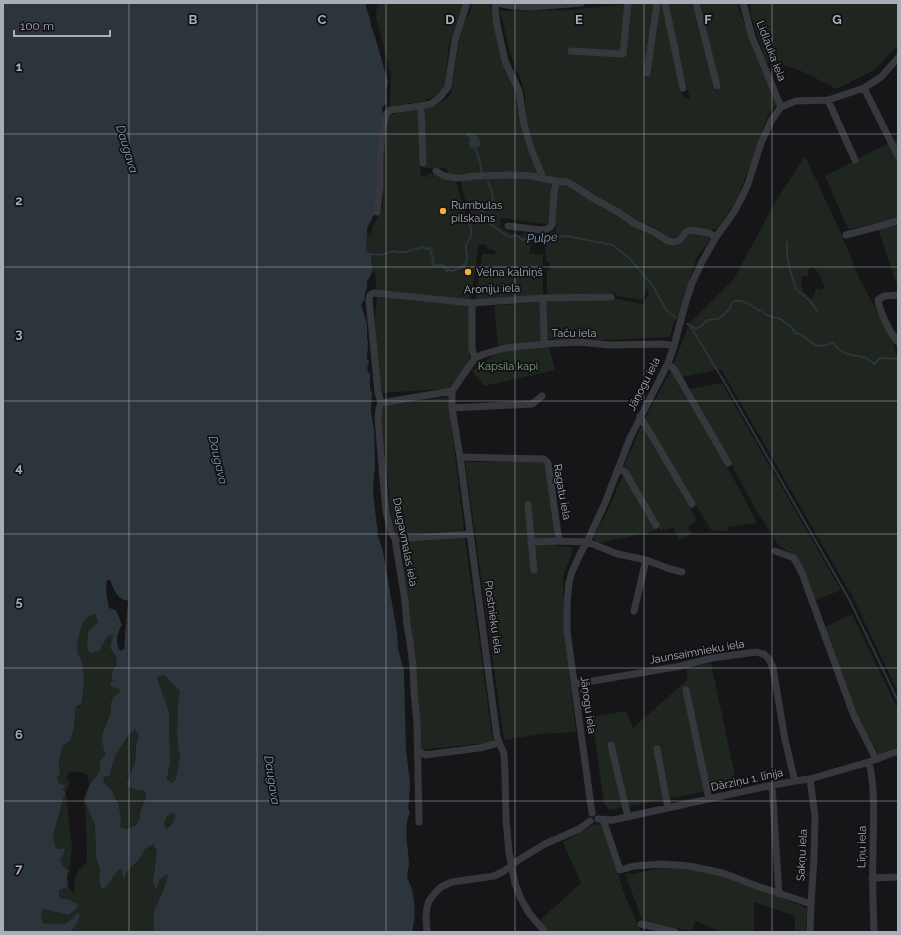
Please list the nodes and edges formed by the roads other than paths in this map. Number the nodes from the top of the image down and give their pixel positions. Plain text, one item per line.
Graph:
1 (468, 3) edge
2 (497, 3) edge
3 (581, 3) edge
4 (628, 3) edge
5 (658, 3) edge
6 (665, 3) edge
7 (696, 3) edge
8 (743, 3) edge
9 (538, 5) edge
10 (571, 51) dead end
11 (898, 58) edge
12 (647, 73) dead end
13 (717, 86) dead end
14 (683, 88) dead end
15 (864, 88) junction
16 (828, 100) junction
17 (421, 106) junction
18 (781, 107) junction
19 (898, 156) edge
20 (855, 160) dead end
21 (423, 163) dead end
22 (436, 171) dead end
23 (543, 178) junction
24 (556, 181) junction
25 (377, 212) dead end
26 (898, 221) edge
27 (508, 226) dead end
28 (846, 235) dead end
29 (716, 237) junction
30 (374, 293) joint
31 (898, 295) edge
32 (611, 297) dead end
33 (543, 298) junction
34 (472, 303) junction
35 (898, 342) edge
36 (544, 344) junction
37 (674, 346) junction
38 (475, 358) junction
39 (668, 363) junction
40 (452, 392) junction
41 (542, 396) dead end
42 (381, 403) junction
43 (452, 408) junction
44 (640, 416) junction
45 (460, 457) junction
46 (728, 463) dead end
47 (619, 469) junction
48 (692, 504) dead end
49 (528, 505) dead end
50 (656, 525) dead end
51 (470, 534) junction
52 (395, 539) junction
53 (559, 541) junction
54 (531, 542) junction
55 (587, 542) junction
56 (775, 550) dead end
57 (646, 560) junction
58 (534, 570) dead end
59 (682, 572) dead end
60 (634, 611) dead end
61 (575, 684) junction
62 (686, 690) dead end
63 (499, 743) junction
64 (611, 745) dead end
65 (657, 750) dead end
66 (898, 750) edge
67 (418, 751) junction
68 (873, 761) junction
69 (810, 779) junction
70 (795, 781) junction
71 (772, 785) junction
72 (709, 799) junction
73 (668, 808) junction
74 (628, 817) junction
75 (595, 818) junction
76 (419, 822) dead end
77 (511, 866) junction
78 (898, 877) edge
79 (872, 878) junction
80 (780, 894) junction
81 (810, 904) junction
82 (641, 924) dead end
83 (427, 932) edge
84 (545, 932) edge
85 (675, 932) edge
86 (810, 932) edge
87 (874, 932) edge

1 - 17 street
2 - 9 street
2 - 23 street
3 - 9 street
4 - 10 street
5 - 12 street
6 - 14 street
7 - 13 street
8 - 18 street, Lidlauka iela
11 - 15 street
15 - 16 street
15 - 19 street
16 - 18 street
16 - 20 street
17 - 21 street
17 - 25 street
18 - 29 street, Jāņogu iela
22 - 23 street
23 - 24 street
24 - 27 street
24 - 29 street
26 - 28 street
29 - 37 street, Jāņogu iela
30 - 34 street, Aroniju iela
30 - 42 street, Daugavmalas iela
31 - 35 street
32 - 33 street, Aroniju iela
33 - 34 street, Aroniju iela
33 - 36 street
34 - 38 street
36 - 37 street, Taču iela
36 - 38 street, Taču iela
37 - 39 street, Jāņogu iela
38 - 40 street
39 - 44 street, Jāņogu iela
39 - 46 street
40 - 42 street
40 - 43 street, Plostnieku iela
41 - 43 street
42 - 52 street, Daugavmalas iela
43 - 45 street, Plostnieku iela
44 - 47 street, Jāņogu iela
44 - 48 street
45 - 51 street, Plostnieku iela
45 - 53 street, Ragatu iela
47 - 50 street
47 - 55 street, Jāņogu iela
49 - 54 street
51 - 52 street
51 - 63 street, Plostnieku iela
52 - 67 street, Daugavmalas iela
53 - 54 street
53 - 55 street
54 - 58 street
55 - 57 street
55 - 61 street, Jāņogu iela
56 - 68 street, Līņu iela
57 - 59 street
57 - 60 street
61 - 70 street, Jaunsaimnieku iela
61 - 75 street, Jāņogu iela
62 - 72 street
63 - 67 street
63 - 77 street, Plostnieku iela
64 - 74 street
65 - 73 street
66 - 68 street, Dārziņu 1. līnija
67 - 76 street, Daugavmalas iela
68 - 69 street, Dārziņu 1. līnija
68 - 79 street, Līņu iela
69 - 70 street, Dārziņu 1. līnija
69 - 81 street, Sakņu iela
70 - 71 street, Dārziņu 1. līnija
71 - 72 street, Dārziņu 1. līnija
71 - 80 street
72 - 73 street, Dārziņu 1. līnija
73 - 74 street, Dārziņu 1. līnija
74 - 75 street, Dārziņu 1. līnija
75 - 77 street
75 - 80 street, Jāņogu iela
77 - 83 street
77 - 84 street, Plostnieku iela
78 - 79 street
79 - 87 street, Līņu iela
80 - 81 street
81 - 86 street, Sakņu iela
82 - 85 street

